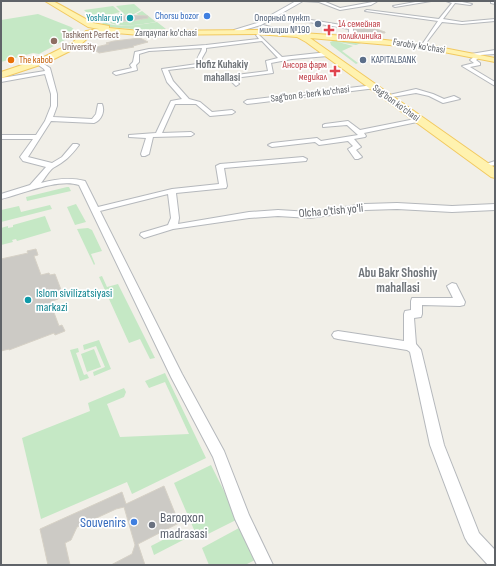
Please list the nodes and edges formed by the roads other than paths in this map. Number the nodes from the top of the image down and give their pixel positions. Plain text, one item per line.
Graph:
1 (41, 1) edge
2 (48, 1) edge
3 (300, 1) edge
4 (305, 1) edge
5 (320, 1) edge
6 (376, 1) edge
7 (429, 1) edge
8 (446, 1) edge
9 (455, 1) edge
10 (388, 3) dead end
11 (470, 4) dead end
12 (395, 6) junction
13 (367, 11) dead end
14 (395, 14) junction
15 (283, 17) junction
16 (440, 20) junction
17 (495, 20) edge
18 (484, 21) junction
19 (495, 26) edge
20 (96, 29) junction
21 (257, 29) junction
22 (83, 30) junction
23 (202, 32) junction
24 (299, 34) junction
25 (350, 36) junction
26 (262, 40) junction
27 (424, 45) junction
28 (204, 46) junction
29 (327, 51) junction
30 (495, 52) edge
31 (474, 54) junction
32 (495, 59) edge
33 (282, 60) junction
34 (39, 63) junction
35 (47, 72) junction
36 (116, 73) dead end
37 (1, 74) edge
38 (1, 80) edge
39 (236, 84) dead end
40 (495, 84) edge
41 (374, 87) junction
42 (392, 95) junction
43 (457, 99) dead end
44 (187, 101) junction
45 (247, 102) dead end
46 (100, 106) dead end
47 (232, 112) dead end
48 (50, 119) junction
49 (420, 120) junction
50 (325, 126) dead end
51 (359, 132) junction
52 (158, 134) junction
53 (191, 134) dead end
54 (131, 136) dead end
55 (149, 136) junction
56 (1, 137) edge
57 (37, 137) junction
58 (349, 138) junction
59 (272, 144) dead end
60 (75, 145) dead end
61 (145, 154) dead end
62 (358, 157) dead end
63 (303, 158) dead end
64 (50, 167) junction
65 (493, 168) edge
66 (34, 188) junction
67 (172, 191) junction
68 (1, 197) edge
69 (495, 207) edge
70 (94, 210) junction
71 (172, 227) junction
72 (144, 235) dead end
73 (452, 286) dead end
74 (338, 335) dead end
75 (410, 346) junction
76 (495, 561) edge
77 (265, 565) edge

1 - 22 main road
2 - 20 main road, Zarqaynar ko'chasi
3 - 21 main road
4 - 5 street
4 - 15 main road
5 - 6 street
7 - 12 street
8 - 9 street
9 - 11 street
9 - 16 street
10 - 12 street
12 - 14 street
13 - 14 street
14 - 16 street
15 - 21 main road
15 - 25 street
16 - 18 street
16 - 27 street
17 - 18 street
18 - 19 street
20 - 21 main road, Zarqaynar ko'chasi
20 - 22 main road
20 - 23 main road, Zarqaynar ko'chasi
20 - 34 main road
21 - 23 main road, Zarqaynar ko'chasi
21 - 24 main road, Zarqaynar ko'chasi
21 - 24 main road, Zarqaynar ko'chasi
21 - 26 street
22 - 37 main road
23 - 28 street
24 - 25 main road, Farobiy ko'chasi
24 - 29 main road, Sag’bon ko’chasi
25 - 27 main road, Farobiy ko'chasi
25 - 29 main road
26 - 28 street
26 - 33 street
27 - 31 main road, Farobiy ko'chasi
28 - 36 street
28 - 44 street
29 - 33 street
29 - 41 main road, Sag’bon ko’chasi
29 - 42 main road, Sag’bon ko’chasi
30 - 31 street, Farobiy ko'chasi
31 - 32 main road, Farobiy ko'chasi
31 - 40 street
33 - 39 street
34 - 35 street
34 - 37 main road
35 - 38 street
35 - 48 street
41 - 45 street, Sag'bon 8-berk ko'chasi
41 - 49 main road, Sag’bon ko’chasi
42 - 43 street
42 - 65 main road, Sag’bon ko’chasi
44 - 47 street
44 - 52 street
46 - 48 street
48 - 57 street
49 - 51 street
49 - 65 main road, Sag’bon ko’chasi
50 - 51 street
51 - 58 street
52 - 53 street
52 - 55 street
54 - 55 street
55 - 61 street
56 - 57 street
57 - 64 street
58 - 59 street
58 - 62 street
60 - 64 street
63 - 67 street
64 - 66 street
66 - 68 street
66 - 70 street
67 - 70 street
67 - 71 street
69 - 71 street, Olcha o'tish yo'li
70 - 77 street
71 - 72 street, Olcha o'tish yo'li
73 - 75 street
74 - 75 street
75 - 76 street

